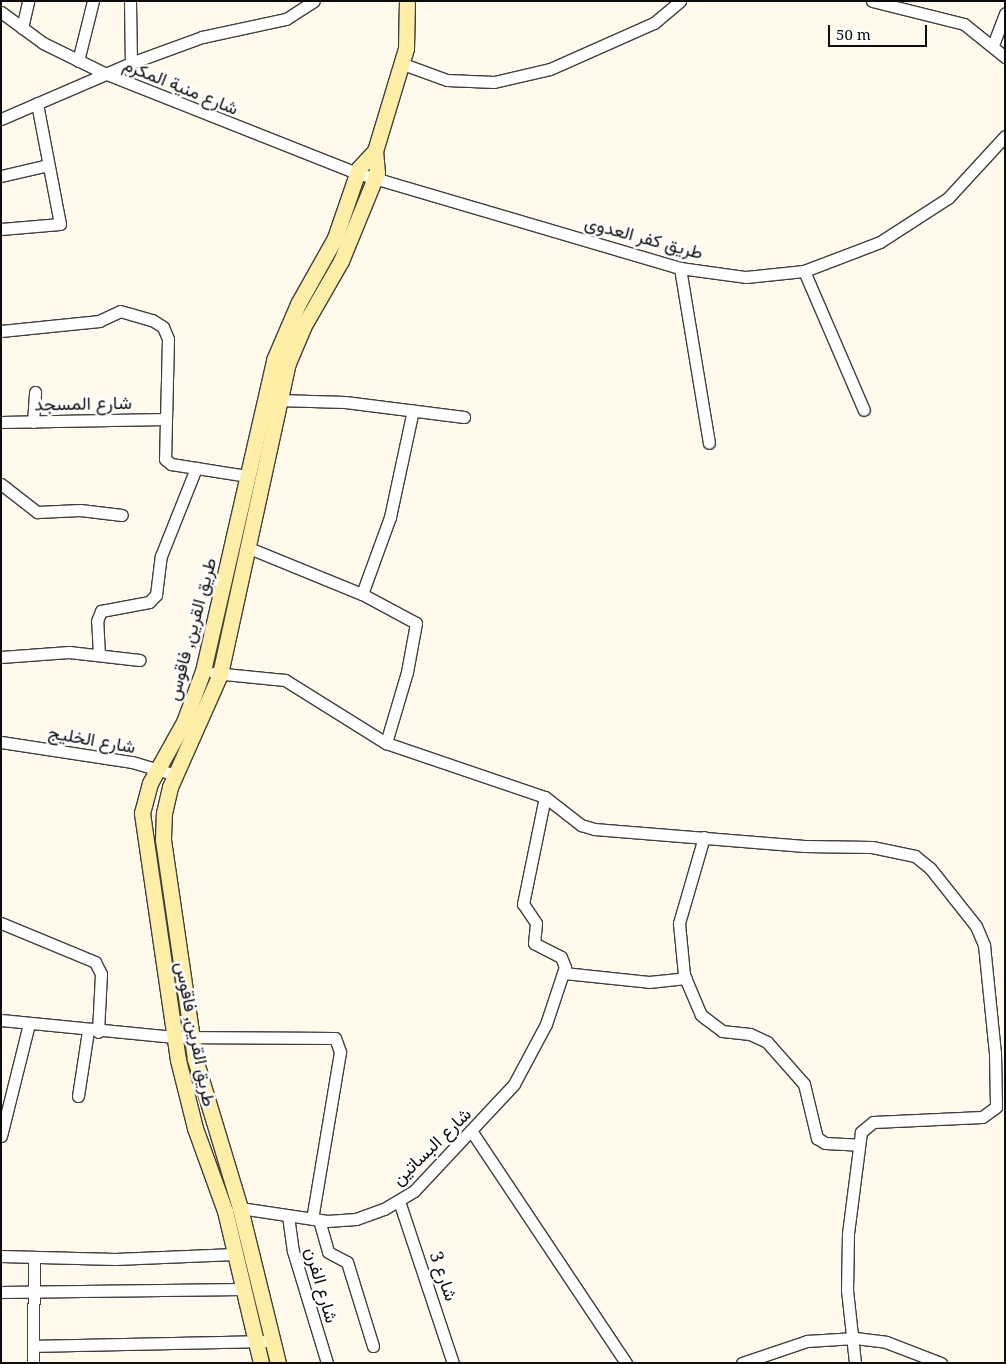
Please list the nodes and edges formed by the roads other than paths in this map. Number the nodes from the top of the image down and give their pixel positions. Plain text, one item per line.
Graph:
1 (28, 1) edge
2 (93, 1) edge
3 (130, 1) edge
4 (314, 1) edge
5 (407, 1) edge
6 (680, 1) edge
7 (872, 1) edge
8 (1, 12) edge
9 (1005, 14) edge
10 (22, 28) junction
11 (993, 45) junction
12 (1005, 57) edge
13 (78, 61) junction
14 (131, 63) junction
15 (403, 64) junction
16 (104, 73) junction
17 (37, 103) junction
18 (1, 119) edge
19 (1005, 136) edge
20 (375, 151) junction
21 (48, 164) junction
22 (357, 173) junction
23 (1, 176) edge
24 (375, 179) junction
25 (1, 229) edge
26 (680, 268) junction
27 (804, 271) junction
28 (1, 332) edge
29 (35, 392) dead end
30 (277, 400) junction
31 (413, 410) junction
32 (864, 410) dead end
33 (464, 417) dead end
34 (166, 419) junction
35 (1, 422) edge
36 (33, 422) junction
37 (709, 443) dead end
38 (196, 468) junction
39 (248, 476) junction
40 (1, 484) edge
41 (244, 499) junction
42 (260, 501) junction
43 (122, 515) dead end
44 (249, 548) junction
45 (223, 587) junction
46 (239, 591) junction
47 (362, 594) junction
48 (99, 655) junction
49 (1, 657) edge
50 (140, 660) dead end
51 (203, 671) junction
52 (220, 674) junction
53 (1, 742) edge
54 (386, 743) junction
55 (156, 770) junction
56 (176, 775) junction
57 (545, 798) junction
58 (704, 836) junction
59 (1, 923) edge
60 (564, 973) junction
61 (686, 978) junction
62 (1, 1020) edge
63 (29, 1024) junction
64 (93, 1032) junction
65 (174, 1037) junction
66 (191, 1037) junction
67 (78, 1096) dead end
68 (472, 1132) junction
69 (1, 1136) edge
70 (859, 1145) junction
71 (399, 1201) junction
72 (240, 1208) junction
73 (288, 1216) junction
74 (316, 1219) junction
75 (235, 1254) junction
76 (1, 1256) edge
77 (34, 1258) junction
78 (243, 1289) junction
79 (34, 1291) junction
80 (1, 1292) edge
81 (855, 1338) junction
82 (256, 1341) junction
83 (273, 1341) junction
84 (34, 1346) junction
85 (373, 1346) dead end
86 (33, 1363) edge
87 (261, 1363) edge
88 (278, 1363) edge
89 (327, 1363) edge
90 (452, 1363) edge
91 (626, 1363) edge
92 (742, 1363) edge
93 (855, 1363) edge
94 (940, 1363) edge

1 - 10 street
2 - 13 street
3 - 14 street
4 - 14 street
5 - 15 main road, طريق القرين, فاقوس
6 - 15 street
7 - 11 street
8 - 10 street, شارع منية المكرم
9 - 11 street
10 - 13 street, شارع منية المكرم
11 - 12 street
13 - 16 street, شارع منية المكرم
14 - 16 street
15 - 20 main road, طريق القرين, فاقوس
16 - 17 street
16 - 22 street, شارع منية المكرم
17 - 18 street
17 - 21 street
19 - 27 street, طريق كفر العدوى
20 - 22 main road, طريق القرين, فاقوس
20 - 24 main road, طريق القرين, فاقوس
21 - 23 street
21 - 25 street
22 - 24 street, طريق كفر العدوى
22 - 39 main road, طريق القرين, فاقوس
24 - 26 street, طريق كفر العدوى
24 - 30 main road, طريق القرين, فاقوس
26 - 27 street, طريق كفر العدوى
26 - 37 street
27 - 32 street
28 - 34 street
29 - 36 street
30 - 31 street
30 - 42 main road, طريق القرين, فاقوس
31 - 33 street
31 - 47 street
34 - 36 street, شارع المسجد
34 - 38 street
35 - 36 street, شارع المسجد
38 - 39 street
38 - 48 street
39 - 41 main road, طريق القرين, فاقوس
40 - 43 street
41 - 42 main road
41 - 45 main road, طريق القرين, فاقوس
42 - 44 main road, طريق القرين, فاقوس
44 - 46 main road, طريق القرين, فاقوس
44 - 47 street
45 - 46 main road
45 - 51 main road, طريق القرين, فاقوس
46 - 52 main road, طريق القرين, فاقوس
47 - 54 street
48 - 49 street
48 - 50 street
51 - 52 street
51 - 55 main road, طريق القرين, فاقوس
52 - 54 street
52 - 56 main road, طريق القرين, فاقوس
53 - 55 street, شارع الخليج
54 - 57 street
55 - 56 street, شارع الخليج
55 - 65 main road, طريق القرين, فاقوس
56 - 66 main road, طريق القرين, فاقوس
57 - 58 street
57 - 60 street
58 - 61 street
58 - 70 street
59 - 64 street
60 - 61 street
60 - 68 street, شارع البساتين
61 - 70 street
62 - 63 street
63 - 64 street
63 - 69 street
64 - 65 street
64 - 67 street
65 - 66 street
65 - 75 main road, طريق القرين, فاقوس
66 - 72 main road, طريق القرين, فاقوس
66 - 74 street
68 - 71 street, شارع البساتين
68 - 91 street
70 - 81 street
71 - 74 street, شارع البساتين
71 - 90 street, شارع 3
72 - 73 street, شارع البساتين
72 - 83 main road, طريق القرين, فاقوس
73 - 74 street, شارع البساتين
73 - 89 street, شارع الفرن
74 - 85 street
75 - 77 street
75 - 78 main road, طريق القرين, فاقوس
76 - 77 street
77 - 79 street
78 - 79 street
78 - 82 main road, طريق القرين, فاقوس
79 - 80 street
79 - 84 street
81 - 92 street
81 - 93 street
81 - 94 street
82 - 83 street
82 - 84 street
82 - 87 main road, طريق القرين, فاقوس
83 - 88 main road, طريق القرين, فاقوس
84 - 86 street

